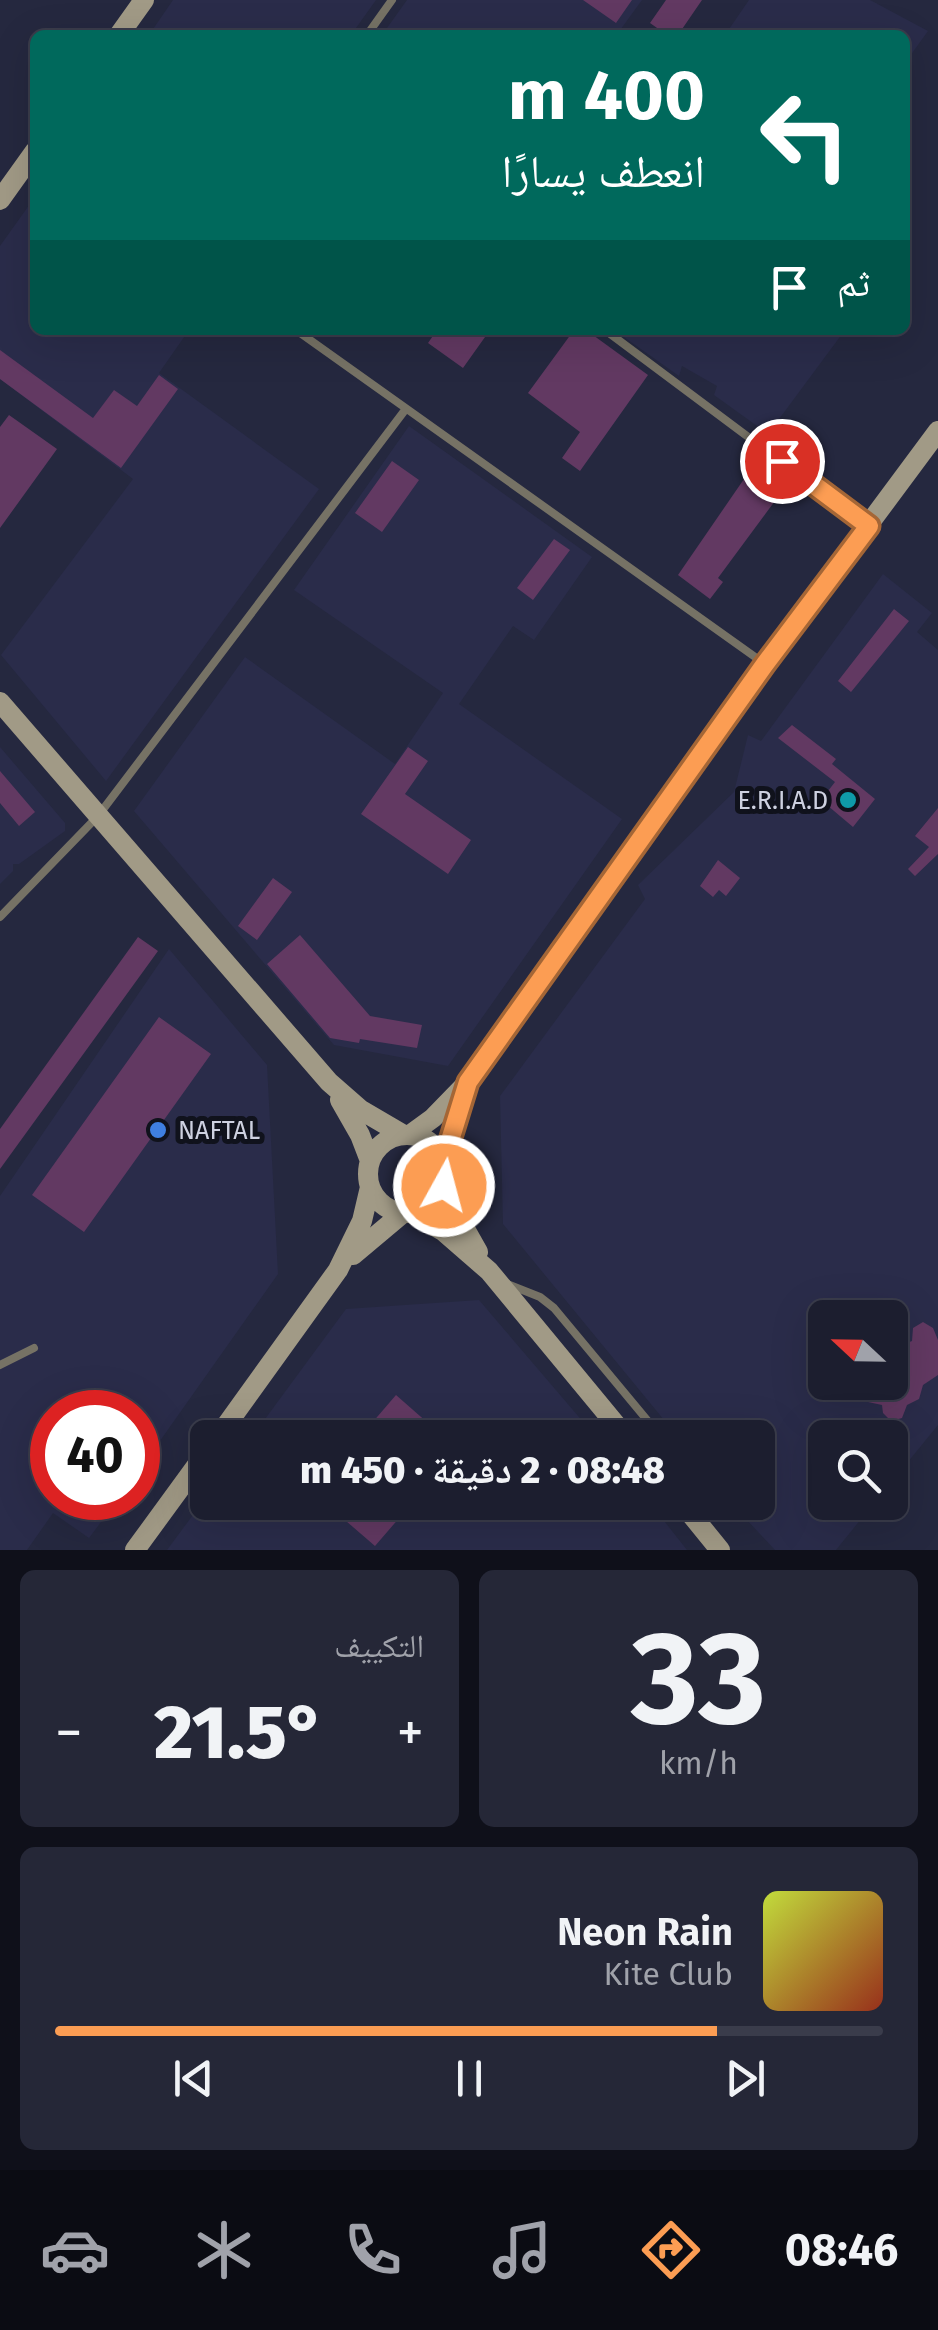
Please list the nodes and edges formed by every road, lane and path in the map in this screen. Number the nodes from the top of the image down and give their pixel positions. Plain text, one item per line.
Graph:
1 (392, 0) edge
2 (138, 2) edge
3 (121, 30) edge
4 (371, 30) edge
5 (30, 157) edge
6 (2, 193) edge
7 (303, 335) edge
8 (612, 335) edge
9 (405, 410) junction
10 (938, 431) edge
11 (869, 526) junction
12 (765, 664) junction
13 (0, 702) edge
14 (98, 816) junction
15 (0, 917) edge
16 (329, 1082) junction
17 (468, 1082) junction
18 (407, 1134) junction
19 (370, 1161) junction
20 (445, 1169) junction
21 (370, 1187) junction
22 (407, 1213) junction
23 (338, 1270) junction
24 (492, 1276) junction
25 (34, 1348) dead end
26 (0, 1366) edge
27 (230, 1420) edge
28 (612, 1420) edge
29 (647, 1420) edge
30 (190, 1475) edge
31 (695, 1520) edge
32 (706, 1520) edge
33 (706, 1533) junction
34 (135, 1550) edge
35 (720, 1550) edge

1 - 4 lane
2 - 3 street
5 - 6 street
7 - 9 lane
8 - 11 lane
9 - 12 lane
9 - 14 lane
10 - 11 street
11 - 12 street
12 - 17 street
13 - 14 street
14 - 15 lane
14 - 16 street
16 - 18 street
16 - 19 street
17 - 18 street
17 - 20 street
18 - 19 street
18 - 20 street
19 - 21 street
20 - 22 street
20 - 24 street
21 - 22 street
21 - 23 street
22 - 23 street
22 - 24 street
23 - 27 street
24 - 28 street
24 - 29 lane
25 - 26 lane
30 - 34 street
31 - 33 street
32 - 33 lane
33 - 35 street

